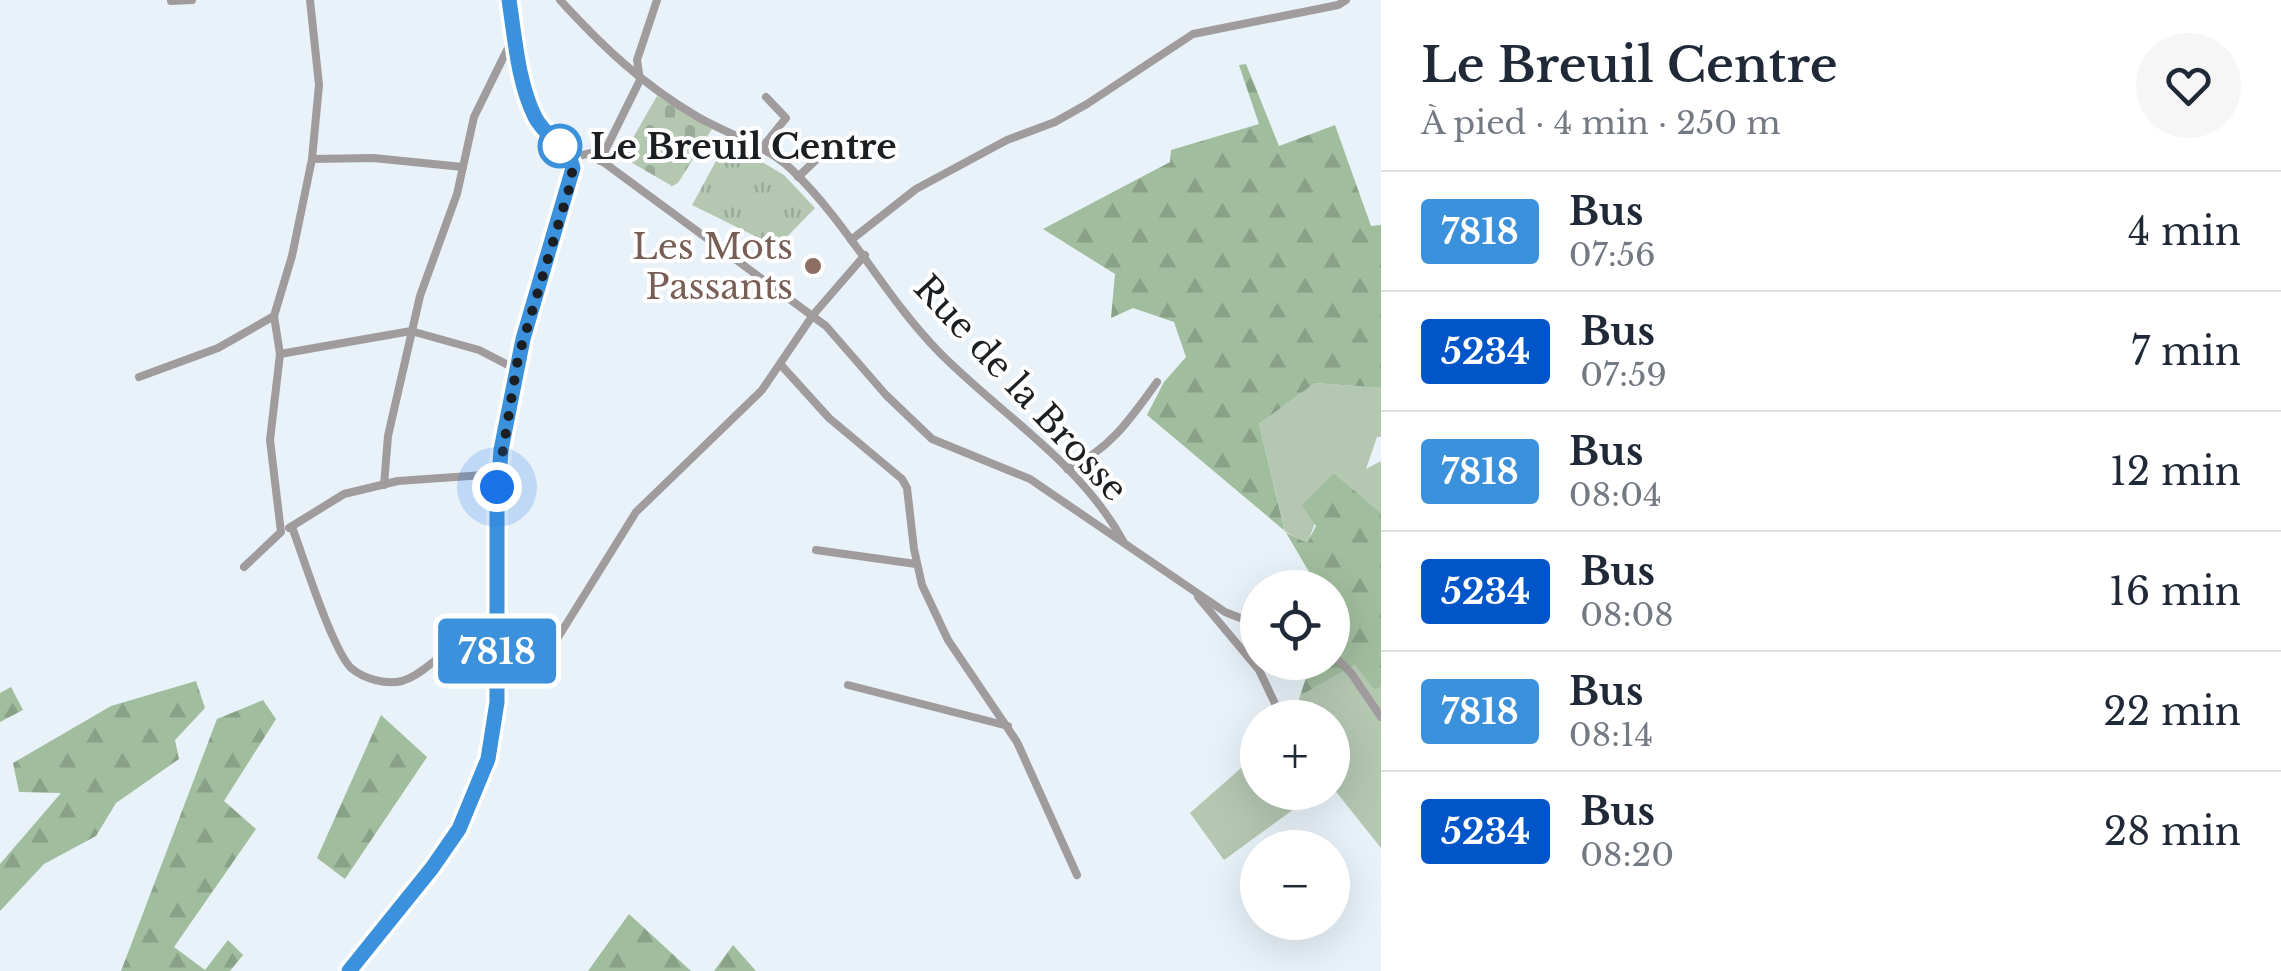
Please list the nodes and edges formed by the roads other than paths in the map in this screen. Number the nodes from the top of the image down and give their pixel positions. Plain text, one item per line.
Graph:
1 (192, 0) edge
2 (310, 0) edge
3 (509, 0) edge
4 (560, 0) edge
5 (657, 0) edge
6 (1346, 0) edge
7 (171, 2) edge
8 (516, 43) junction
9 (640, 80) junction
10 (766, 98) dead end
11 (760, 150) junction
12 (822, 154) dead end
13 (570, 158) junction
14 (312, 159) junction
15 (600, 161) junction
16 (463, 166) junction
17 (798, 178) junction
18 (851, 240) junction
19 (864, 255) junction
20 (812, 315) junction
21 (274, 316) junction
22 (411, 332) junction
23 (280, 354) junction
24 (781, 365) junction
25 (516, 370) junction
26 (138, 378) dead end
27 (1157, 382) dead end
28 (1066, 468) junction
29 (498, 474) junction
30 (384, 485) junction
31 (292, 527) junction
32 (281, 532) junction
33 (1125, 546) junction
34 (816, 550) dead end
35 (916, 564) junction
36 (244, 567) dead end
37 (1192, 590) junction
38 (1240, 618) edge
39 (497, 650) junction
40 (1350, 672) edge
41 (848, 685) dead end
42 (1273, 700) edge
43 (1381, 717) edge
44 (1008, 726) junction
45 (1077, 875) dead end
46 (349, 971) edge

1 - 7 street
2 - 14 street
3 - 8 main road
4 - 9 street, Rue de la Brosse
5 - 9 street
6 - 18 street
8 - 13 main road
8 - 16 street
9 - 11 street, Rue de la Brosse
9 - 15 street
10 - 11 street
11 - 17 street, Rue de la Brosse
12 - 17 street
13 - 15 street
13 - 25 main road
14 - 16 street
14 - 21 street
15 - 20 street
16 - 22 street
17 - 18 street, Rue de la Brosse
18 - 19 street, Rue de la Brosse
19 - 20 street
19 - 28 street, Rue de la Brosse
20 - 24 street
20 - 33 street
21 - 23 street
21 - 26 street
22 - 23 street
22 - 25 street
22 - 30 street
23 - 32 street
24 - 35 street
24 - 39 street
25 - 29 main road
27 - 28 street
28 - 33 street, Rue de la Brosse
29 - 30 street
29 - 39 main road
30 - 31 street
31 - 32 street
31 - 39 street
32 - 36 street
33 - 37 street
34 - 35 street
35 - 44 street
37 - 38 street
37 - 42 street
39 - 46 main road
40 - 43 street
41 - 44 street
44 - 45 street

